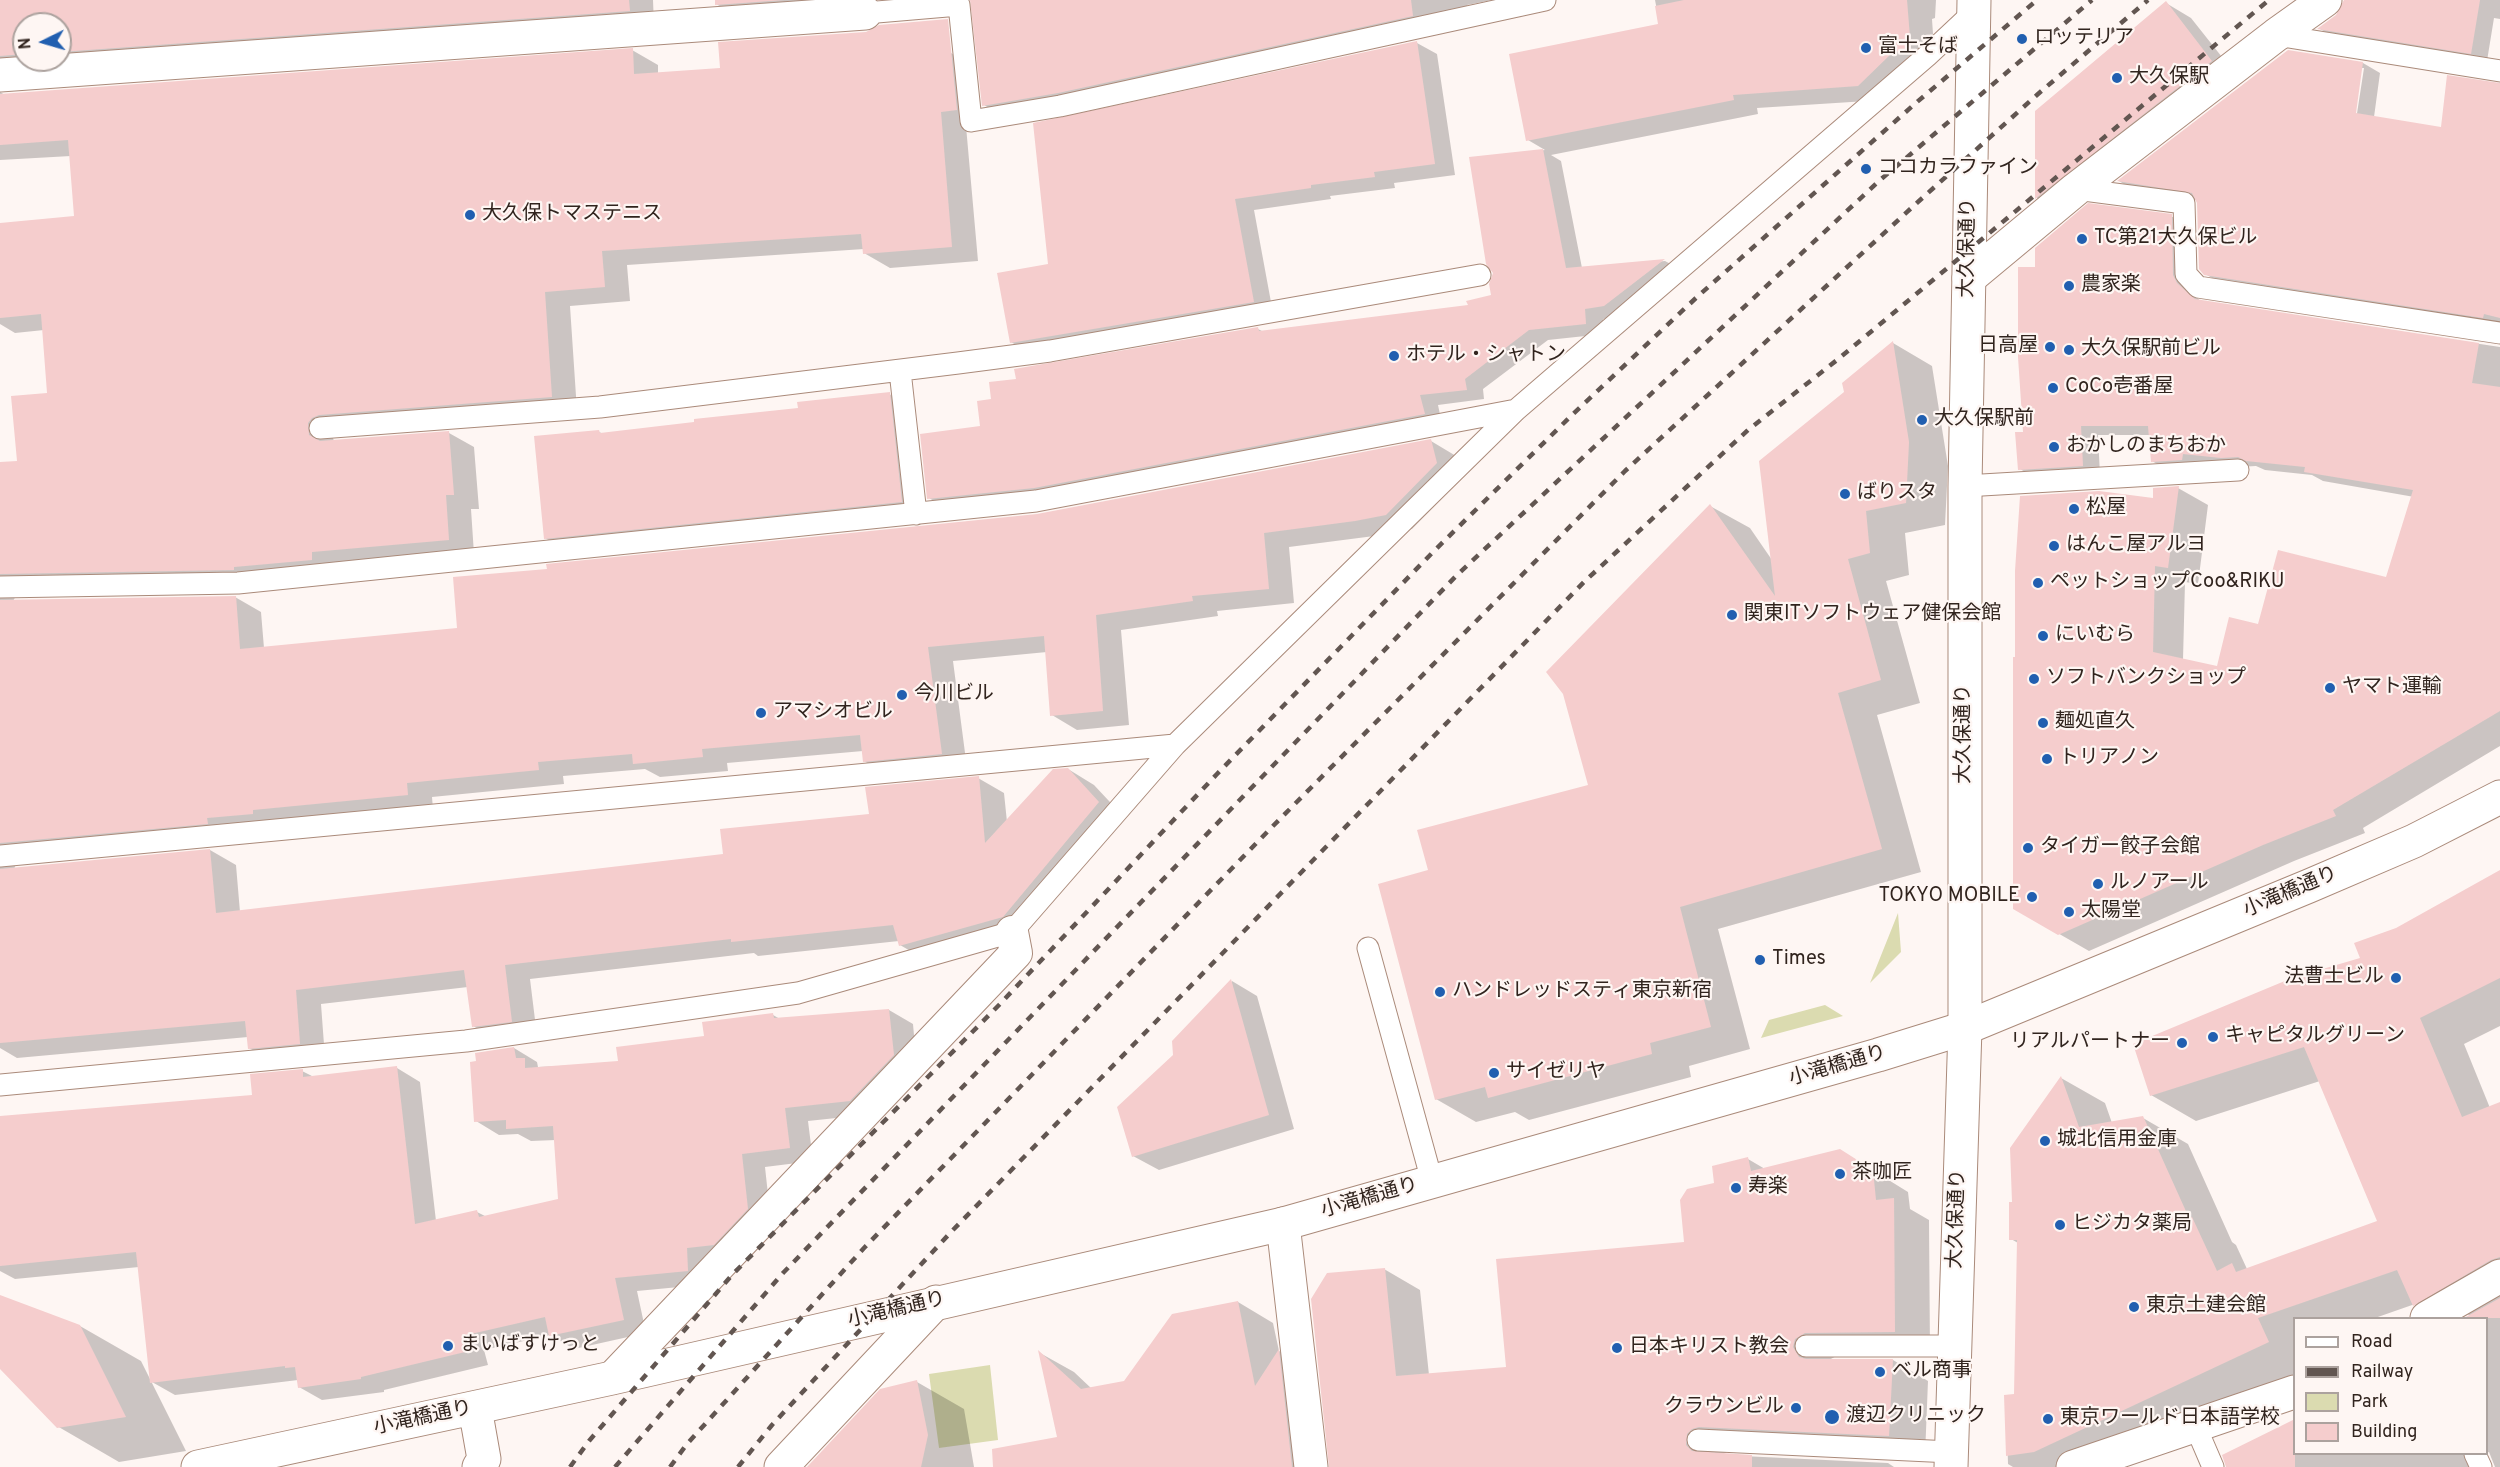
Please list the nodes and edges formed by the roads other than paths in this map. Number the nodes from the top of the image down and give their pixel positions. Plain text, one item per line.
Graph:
1 (1545, 0) edge
2 (2325, 0) edge
3 (1974, 6) edge
4 (864, 7) edge
5 (2276, 35) junction
6 (2500, 71) edge
7 (0, 75) edge
8 (2076, 184) junction
9 (1480, 275) dead end
10 (1969, 278) junction
11 (2500, 333) edge
12 (900, 371) junction
13 (1516, 410) junction
14 (320, 428) dead end
15 (2238, 470) dead end
16 (1965, 486) junction
17 (916, 514) junction
18 (0, 587) edge
19 (1175, 745) junction
20 (2500, 797) edge
21 (0, 856) edge
22 (1012, 932) junction
23 (1368, 948) dead end
24 (1965, 1028) junction
25 (0, 1085) edge
26 (1432, 1181) junction
27 (1283, 1224) junction
28 (2500, 1276) edge
29 (936, 1302) junction
30 (2429, 1317) edge
31 (1806, 1346) dead end
32 (1954, 1346) junction
33 (612, 1378) junction
34 (2293, 1393) edge
35 (475, 1408) junction
36 (2195, 1425) junction
37 (1698, 1440) dead end
38 (1951, 1459) edge
39 (198, 1467) edge
40 (479, 1467) edge
41 (781, 1467) edge
42 (1311, 1467) edge
43 (2073, 1467) edge
44 (2213, 1467) edge

1 - 4 lane
2 - 5 street
3 - 10 street, 大久保通り
3 - 13 lane
4 - 7 street
5 - 6 lane
5 - 8 street
8 - 10 street
8 - 11 lane
9 - 12 lane
10 - 16 street, 大久保通り
12 - 14 lane
12 - 17 lane
13 - 17 lane
13 - 19 lane
15 - 16 lane
16 - 24 street, 大久保通り
17 - 18 lane
19 - 21 lane
19 - 22 lane
20 - 24 street, 小滝橋通り
22 - 25 lane
22 - 33 street
23 - 26 lane
24 - 26 street, 小滝橋通り
24 - 32 street, 大久保通り
26 - 27 street, 小滝橋通り
27 - 29 street, 小滝橋通り
27 - 42 street
28 - 30 street
29 - 33 street, 小滝橋通り
29 - 41 street
31 - 32 lane
32 - 38 street, 大久保通り
33 - 35 street, 小滝橋通り
34 - 36 street
35 - 39 street, 小滝橋通り
35 - 40 street
36 - 43 street
36 - 44 lane
37 - 38 lane

